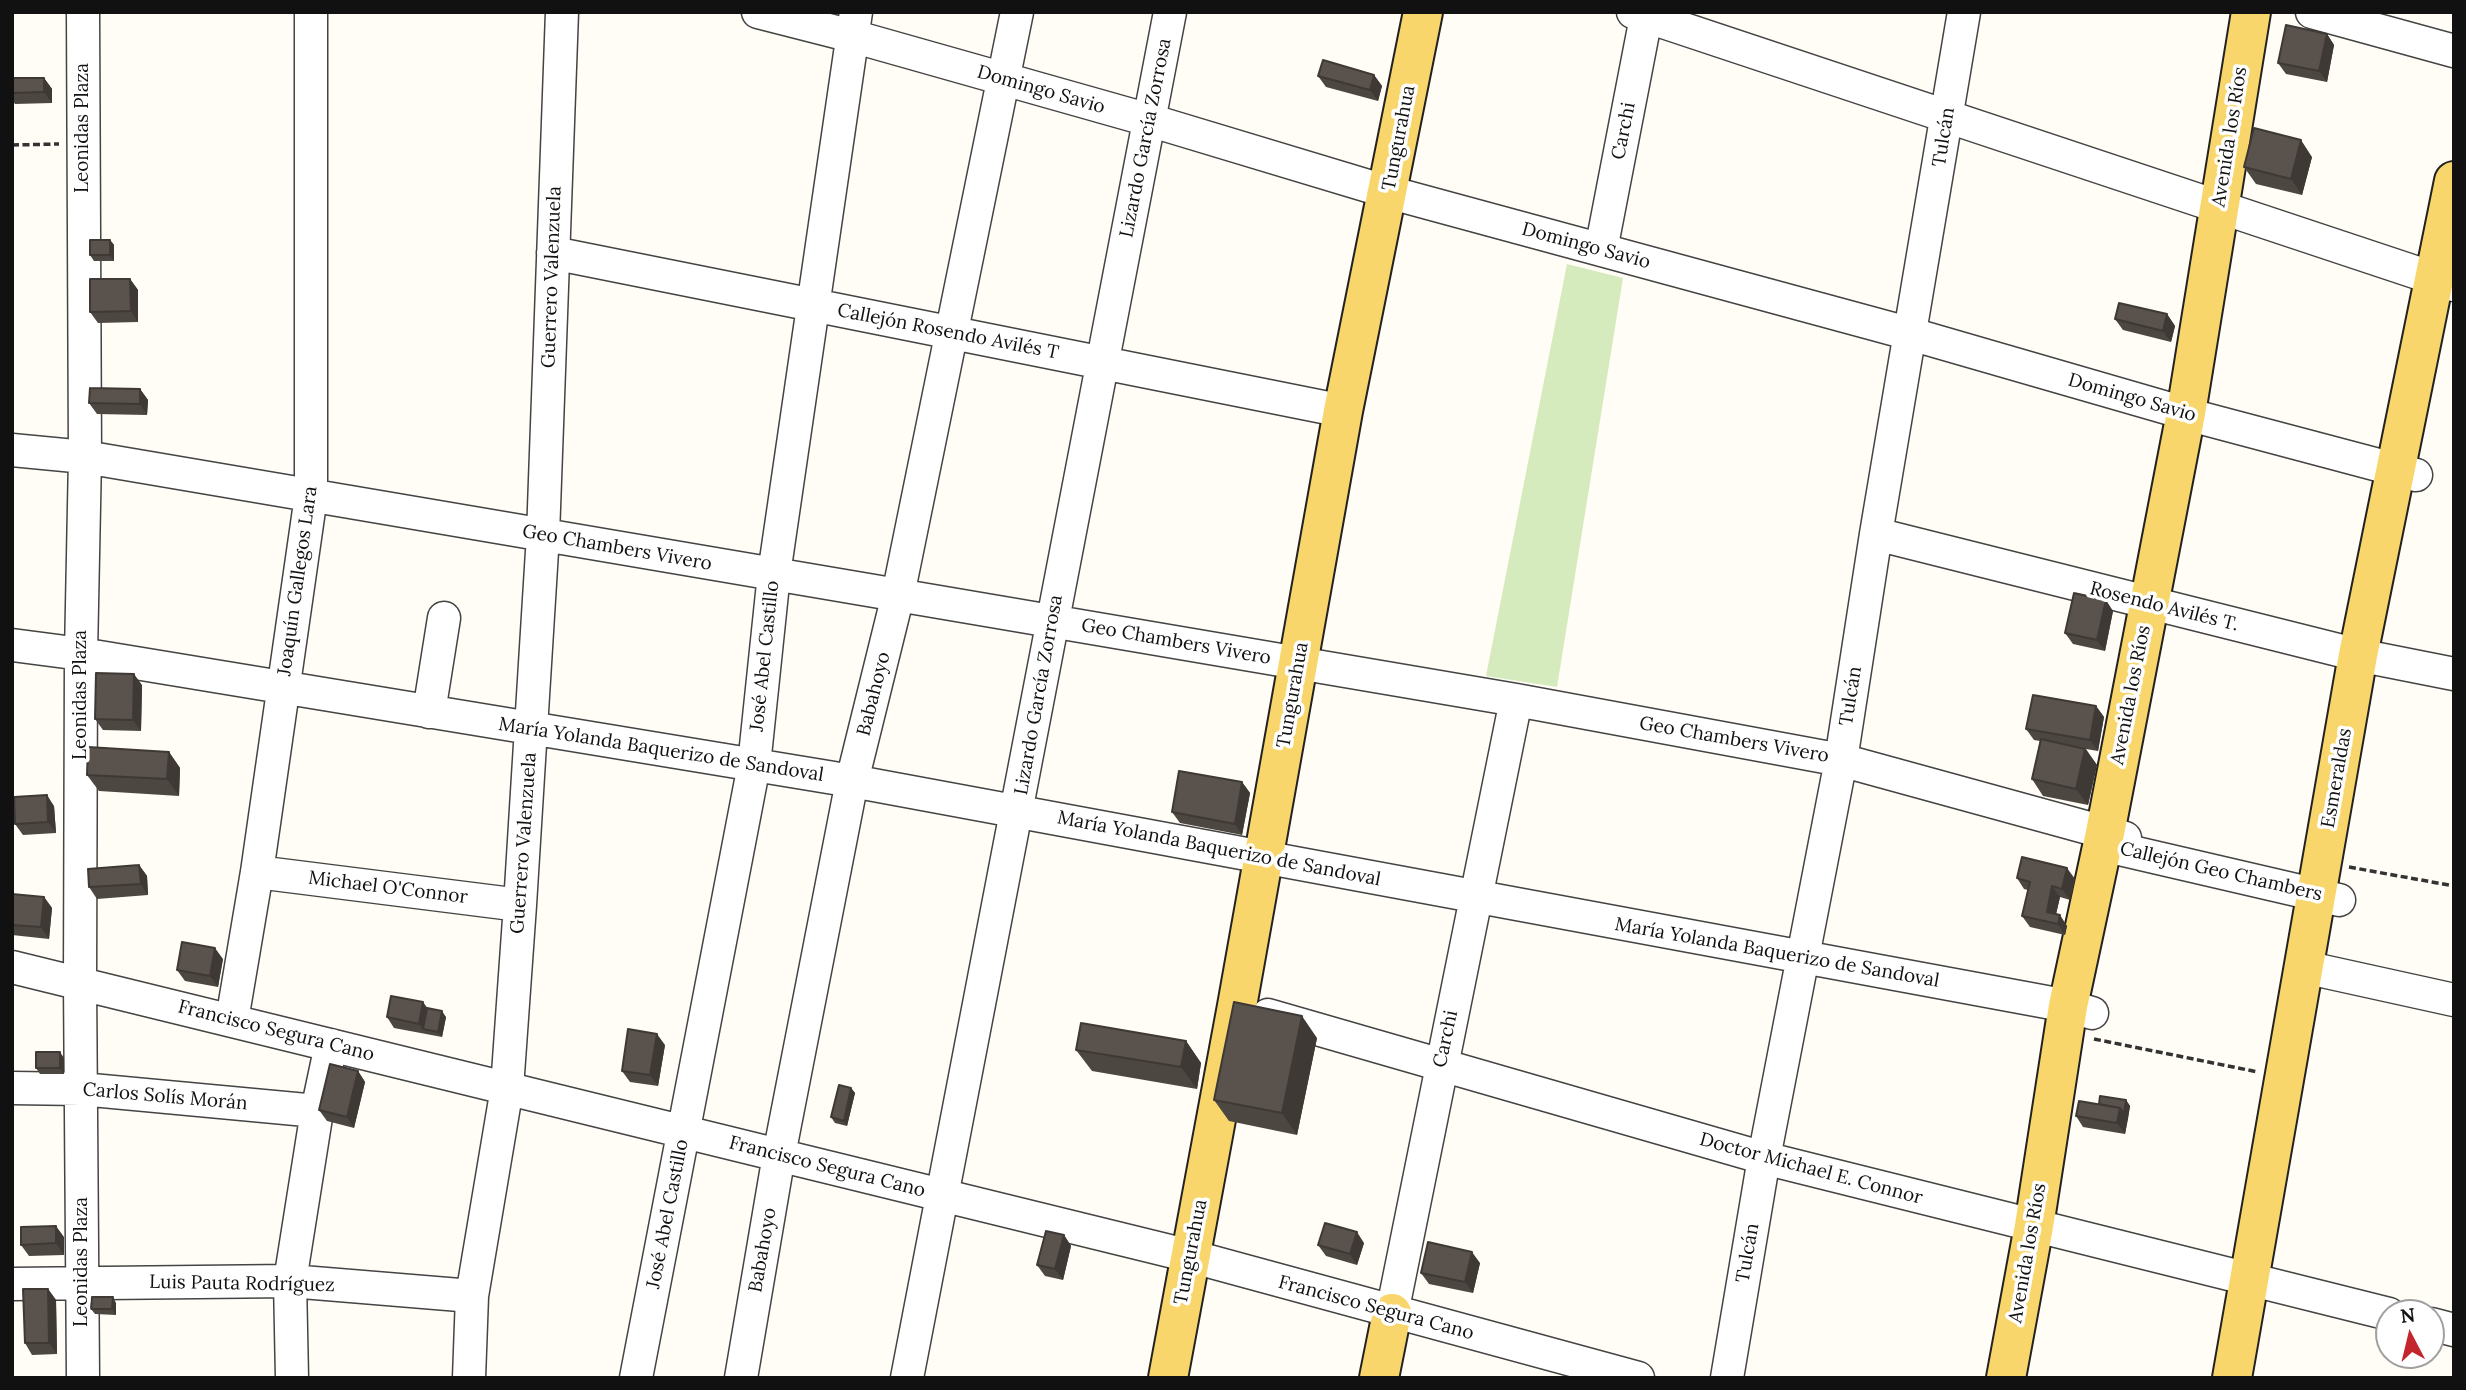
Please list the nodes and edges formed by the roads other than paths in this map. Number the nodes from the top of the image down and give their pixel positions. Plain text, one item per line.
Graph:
1 (83, 12) edge
2 (311, 12) edge
3 (562, 12) edge
4 (758, 12) edge
5 (1017, 12) edge
6 (1170, 12) edge
7 (1423, 12) edge
8 (1964, 12) edge
9 (2251, 12) edge
10 (2270, 12) edge
11 (2312, 12) edge
12 (1642, 14) edge
13 (854, 24) edge
14 (2454, 51) edge
15 (1002, 79) junction
16 (1948, 116) junction
17 (1149, 120) junction
18 (2454, 181) edge
19 (1388, 192) junction
20 (2228, 210) junction
21 (1601, 250) junction
22 (553, 253) junction
23 (2447, 284) edge
24 (812, 305) junction
25 (952, 333) junction
26 (1911, 334) junction
27 (1102, 363) junction
28 (1343, 411) junction
29 (2196, 416) junction
30 (12, 450) edge
31 (85, 457) junction
32 (2406, 473) junction
33 (312, 496) junction
34 (1876, 534) junction
35 (543, 535) junction
36 (774, 574) junction
37 (898, 595) junction
38 (2158, 606) junction
39 (444, 618) dead end
40 (1053, 621) junction
41 (12, 645) edge
42 (81, 654) junction
43 (2369, 657) junction
44 (1299, 663) junction
45 (2454, 674) edge
46 (283, 688) junction
47 (1516, 700) junction
48 (429, 712) junction
49 (532, 728) junction
50 (1841, 760) junction
51 (754, 765) junction
52 (852, 781) junction
53 (1018, 812) junction
54 (2114, 841) junction
55 (1263, 857) junction
56 (257, 872) junction
57 (2334, 887) junction
58 (1477, 897) junction
59 (520, 905) junction
60 (1804, 958) junction
61 (12, 967) edge
62 (2316, 969) junction
63 (80, 982) junction
64 (2454, 1000) edge
65 (1237, 1006) junction
66 (2083, 1019) junction
67 (232, 1020) junction
68 (331, 1045) junction
69 (1441, 1064) junction
70 (12, 1087) edge
71 (506, 1088) junction
72 (81, 1089) junction
73 (317, 1111) junction
74 (684, 1132) junction
75 (779, 1155) junction
76 (1764, 1158) junction
77 (941, 1195) junction
78 (2046, 1229) junction
79 (1190, 1256) junction
80 (290, 1281) junction
81 (2261, 1282) junction
82 (12, 1284) edge
83 (83, 1284) junction
84 (472, 1296) junction
85 (2375, 1310) edge
86 (1392, 1313) junction
87 (83, 1378) edge
88 (292, 1378) edge
89 (468, 1378) edge
90 (636, 1378) edge
91 (741, 1378) edge
92 (907, 1378) edge
93 (1168, 1378) edge
94 (1379, 1378) edge
95 (1638, 1378) edge
96 (1727, 1378) edge
97 (2006, 1378) edge
98 (2032, 1378) edge
99 (2232, 1378) edge
100 (2253, 1378) edge

1 - 31 street, Leonidas Plaza
2 - 33 street, Joaquín Gallegos Lara
3 - 22 street, Guerrero Valenzuela
4 - 13 street, Domingo Savio
5 - 15 street, Babahoyo
6 - 17 street, Lizardo García Zorrosa
7 - 19 main road, Tungurahua
8 - 16 street, Tulcán
9 - 20 main road, Avenida los Ríos
10 - 20 main road, Avenida los Ríos
11 - 14 street
12 - 16 street
12 - 21 street, Carchi
13 - 15 street, Domingo Savio
13 - 24 street, José Abel Castillo
15 - 17 street, Domingo Savio
15 - 25 street, Babahoyo
16 - 20 street
16 - 26 street, Tulcán
17 - 19 street, Domingo Savio
17 - 27 street, Lizardo García Zorrosa
18 - 23 main road, Esmeraldas
19 - 21 street, Domingo Savio
19 - 28 main road, Tungurahua
20 - 23 street
20 - 29 main road, Avenida los Ríos
21 - 26 street, Domingo Savio
22 - 24 street, Callejón Rosendo Avilés T
22 - 35 street, Guerrero Valenzuela
23 - 32 main road, Esmeraldas
24 - 25 street, Callejón Rosendo Avilés T
24 - 36 street, José Abel Castillo
25 - 27 street, Callejón Rosendo Avilés T
25 - 37 street, Babahoyo
26 - 29 street, Domingo Savio
26 - 34 street, Tulcán
27 - 28 street, Callejón Rosendo Avilés T
27 - 40 street, Lizardo García Zorrosa
28 - 44 main road, Tungurahua
29 - 32 street, Domingo Savio
29 - 38 main road, Avenida los Ríos
30 - 31 street, Geo Chambers Vivero
31 - 33 street, Geo Chambers Vivero
31 - 42 street, Leonidas Plaza
32 - 43 main road, Esmeraldas
33 - 35 street, Geo Chambers Vivero
33 - 46 street, Joaquín Gallegos Lara
34 - 38 street, Rosendo Avilés T.
34 - 50 street, Tulcán
35 - 36 street, Geo Chambers Vivero
35 - 49 street, Guerrero Valenzuela
36 - 37 street, Geo Chambers Vivero
36 - 51 street, José Abel Castillo
37 - 40 street, Geo Chambers Vivero
37 - 52 street, Babahoyo
38 - 43 street, Rosendo Avilés T.
38 - 54 main road, Avenida los Ríos
39 - 48 street
40 - 44 street, Geo Chambers Vivero
40 - 53 street, Lizardo García Zorrosa
41 - 42 street, María Yolanda Baquerizo de Sandoval
42 - 46 street, María Yolanda Baquerizo de Sandoval
42 - 63 street, Leonidas Plaza
43 - 45 street, Rosendo Avilés T.
43 - 57 main road, Esmeraldas
44 - 47 street, Geo Chambers Vivero
44 - 55 main road, Tungurahua
46 - 48 street, María Yolanda Baquerizo de Sandoval
46 - 56 street, Joaquín Gallegos Lara
47 - 50 street, Geo Chambers Vivero
47 - 58 street, Carchi
48 - 49 street, María Yolanda Baquerizo de Sandoval
49 - 51 street, María Yolanda Baquerizo de Sandoval
49 - 59 street, Guerrero Valenzuela
50 - 54 street, Geo Chambers Vivero
50 - 60 street, Tulcán
51 - 52 street, María Yolanda Baquerizo de Sandoval
51 - 74 street, José Abel Castillo
52 - 53 street, María Yolanda Baquerizo de Sandoval
52 - 75 street, Babahoyo
53 - 55 street, María Yolanda Baquerizo de Sandoval
53 - 77 street, Lizardo García Zorrosa
54 - 57 street, Callejón Geo Chambers
54 - 66 main road, Avenida los Ríos
55 - 58 street, María Yolanda Baquerizo de Sandoval
55 - 65 main road, Tungurahua
56 - 59 street, Michael O'Connor
56 - 67 street, Joaquín Gallegos Lara
57 - 62 main road, Esmeraldas
58 - 60 street, María Yolanda Baquerizo de Sandoval
58 - 69 street, Carchi
59 - 71 street, Guerrero Valenzuela
60 - 66 street, María Yolanda Baquerizo de Sandoval
60 - 76 street, Tulcán
61 - 63 street, Francisco Segura Cano
62 - 64 street
62 - 81 main road, Esmeraldas
62 - 81 main road, Esmeraldas
63 - 67 street, Francisco Segura Cano
63 - 72 street, Leonidas Plaza
65 - 69 street, Doctor Michael E. Connor
65 - 79 main road, Tungurahua
66 - 78 main road, Avenida los Ríos
67 - 68 street, Francisco Segura Cano
68 - 71 street, Francisco Segura Cano
68 - 73 street
69 - 76 street, Doctor Michael E. Connor
69 - 86 street, Carchi
70 - 72 street, Carlos Solís Morán
71 - 74 street, Francisco Segura Cano
71 - 84 street, Guerrero Valenzuela
72 - 73 street, Carlos Solís Morán
72 - 83 street, Leonidas Plaza
73 - 80 street
74 - 75 street, Francisco Segura Cano
74 - 90 street, José Abel Castillo
75 - 77 street, Francisco Segura Cano
75 - 91 street, Babahoyo
76 - 78 street, Doctor Michael E. Connor
76 - 96 street, Tulcán
77 - 79 street, Francisco Segura Cano
77 - 92 street, Lizardo García Zorrosa
78 - 81 street, Doctor Michael E. Connor
78 - 97 main road, Avenida los Ríos
78 - 98 main road, Avenida los Ríos
79 - 86 street, Francisco Segura Cano
79 - 93 main road, Tungurahua
80 - 83 street, Luis Pauta Rodríguez
80 - 84 street, Luis Pauta Rodríguez
80 - 88 street
81 - 85 street, Doctor Michael E. Connor
81 - 99 main road, Esmeraldas
81 - 100 main road, Esmeraldas
82 - 83 street, Luis Pauta Rodríguez
83 - 87 street, Leonidas Plaza
84 - 89 street, Guerrero Valenzuela
86 - 94 main road, Carchi
86 - 95 street, Francisco Segura Cano

